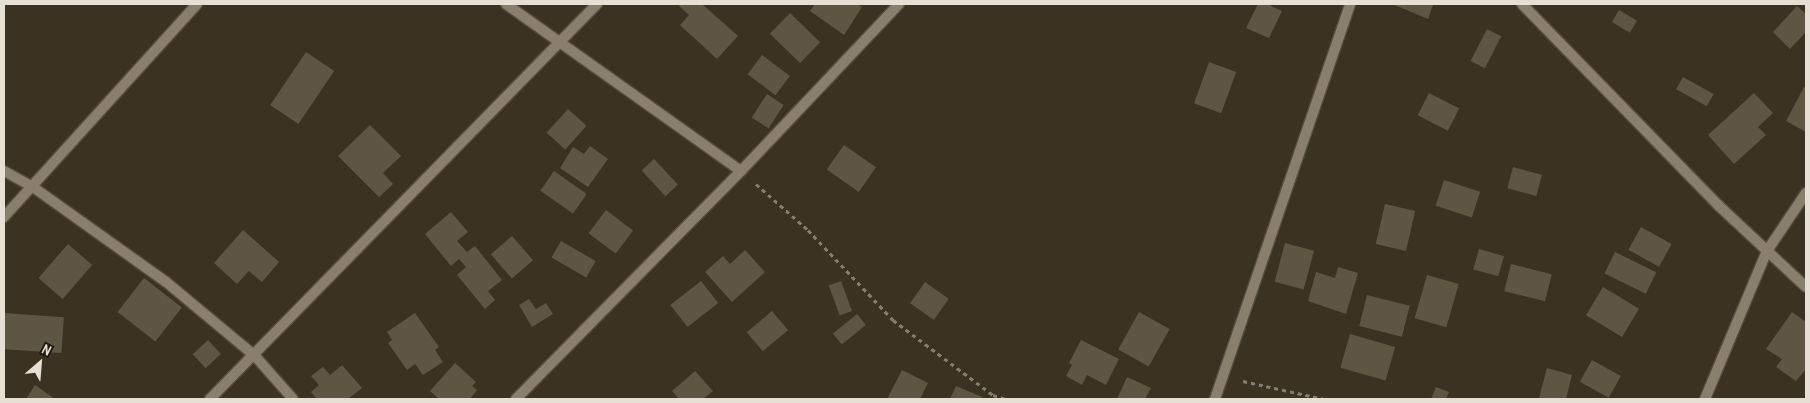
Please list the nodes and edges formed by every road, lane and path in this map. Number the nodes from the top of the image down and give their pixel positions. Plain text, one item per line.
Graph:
1 (197, 4) edge
2 (506, 4) edge
3 (597, 4) edge
4 (899, 4) edge
5 (1350, 4) edge
6 (1522, 4) edge
7 (558, 44) junction
8 (4, 171) edge
9 (741, 171) junction
10 (33, 186) junction
11 (1806, 194) edge
12 (4, 217) edge
13 (1767, 251) junction
14 (1806, 287) edge
15 (255, 356) junction
16 (1223, 376) junction
17 (210, 399) edge
18 (293, 399) edge
19 (516, 399) edge
20 (1006, 399) edge
21 (1215, 399) edge
22 (1324, 399) edge
23 (1705, 399) edge

1 - 10 street
2 - 7 street
3 - 7 street
4 - 9 street
5 - 16 street
6 - 13 street
7 - 9 street
7 - 15 street
8 - 10 street
9 - 19 street
9 - 20 path
10 - 12 street
10 - 15 street
11 - 13 street
13 - 14 street
13 - 23 street
15 - 17 street
15 - 18 street
16 - 21 street
16 - 22 path

